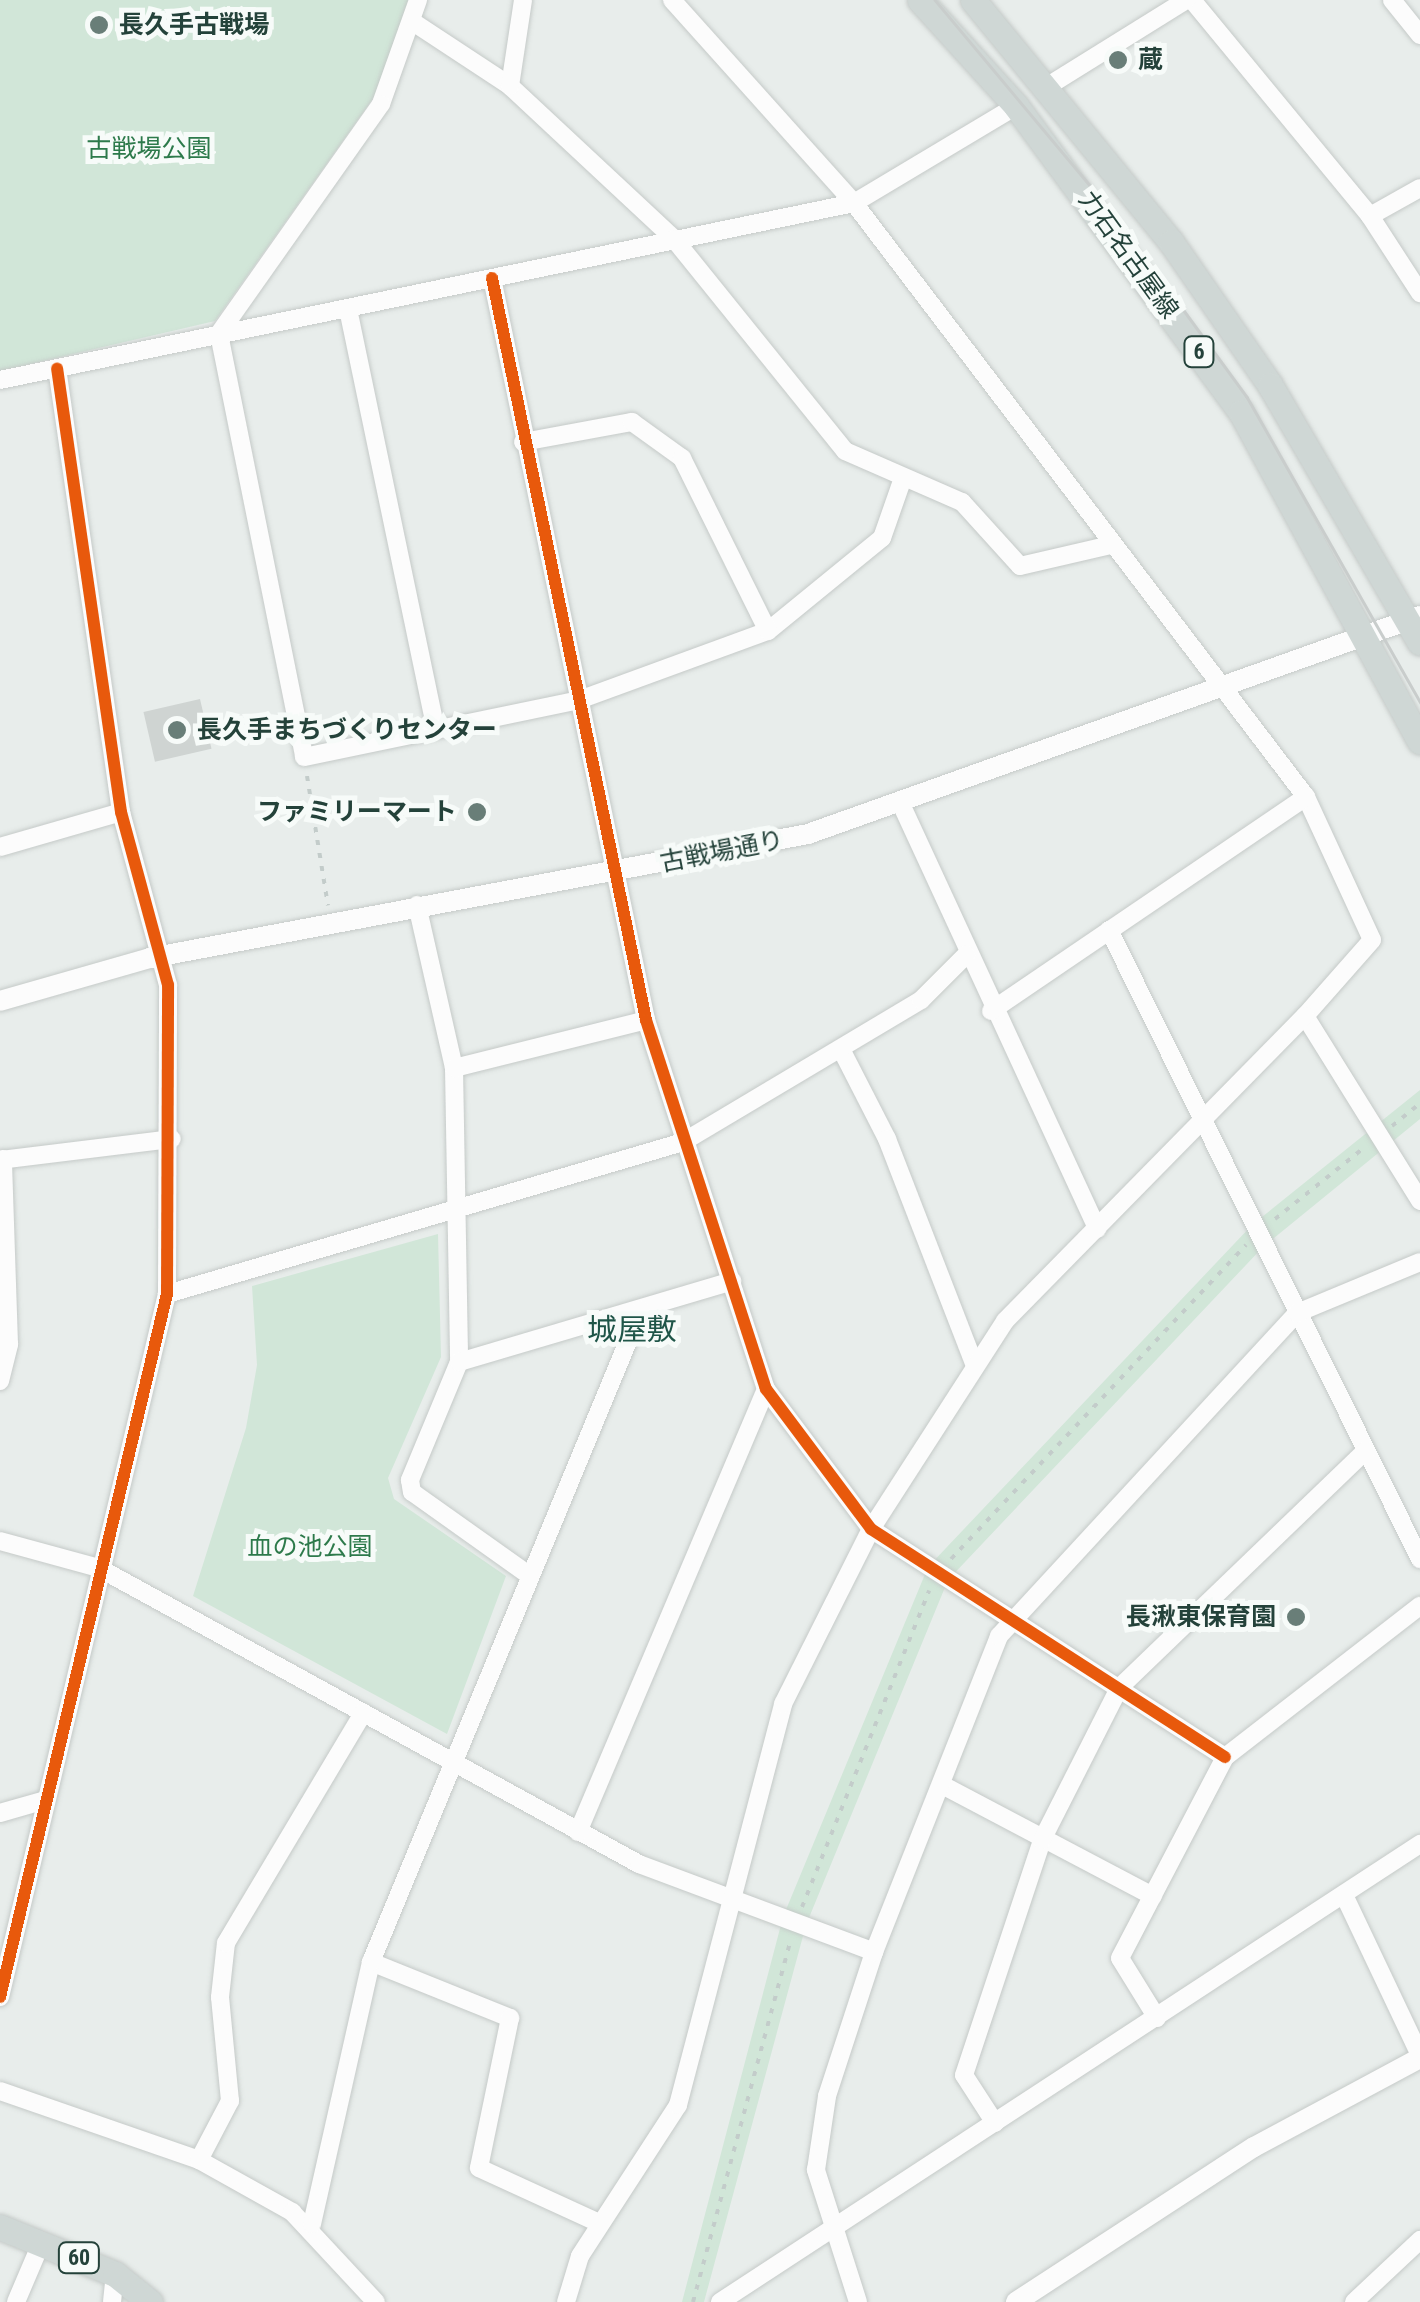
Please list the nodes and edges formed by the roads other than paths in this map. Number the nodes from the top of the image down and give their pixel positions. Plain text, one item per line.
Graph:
1 (418, 0) edge
2 (523, 0) edge
3 (672, 0) edge
4 (920, 0) edge
5 (972, 0) edge
6 (1189, 0) edge
7 (1392, 0) edge
8 (414, 22) junction
9 (1420, 35) edge
10 (510, 86) junction
11 (1048, 86) junction
12 (1016, 106) junction
13 (1420, 188) edge
14 (854, 203) junction
15 (1370, 216) junction
16 (674, 239) junction
17 (492, 278) junction
18 (1420, 293) edge
19 (348, 309) junction
20 (219, 334) junction
21 (57, 369) junction
22 (0, 380) edge
23 (523, 442) junction
24 (903, 478) junction
25 (1110, 546) junction
26 (1416, 627) edge
27 (768, 631) junction
28 (1368, 635) junction
29 (1225, 687) junction
30 (579, 700) junction
31 (436, 726) junction
32 (1420, 742) edge
33 (1306, 797) junction
34 (901, 804) junction
35 (121, 812) junction
36 (0, 847) edge
37 (617, 872) junction
38 (417, 905) junction
39 (1109, 930) junction
40 (966, 954) junction
41 (162, 956) junction
42 (0, 1001) edge
43 (991, 1011) junction
44 (1305, 1016) junction
45 (646, 1020) junction
46 (841, 1048) junction
47 (454, 1068) junction
48 (1201, 1122) junction
49 (172, 1140) junction
50 (683, 1142) junction
51 (2, 1159) edge
52 (1420, 1202) edge
53 (457, 1214) junction
54 (1098, 1230) junction
55 (1420, 1262) edge
56 (732, 1281) junction
57 (167, 1294) junction
58 (640, 1310) junction
59 (1297, 1313) junction
60 (459, 1362) junction
61 (975, 1366) junction
62 (0, 1381) edge
63 (766, 1389) junction
64 (1365, 1451) junction
65 (871, 1529) junction
66 (0, 1541) edge
67 (1420, 1559) edge
68 (99, 1568) junction
69 (526, 1572) junction
70 (1420, 1606) edge
71 (1011, 1619) junction
72 (1118, 1688) junction
73 (362, 1714) junction
74 (1225, 1757) junction
75 (451, 1760) junction
76 (944, 1786) junction
77 (42, 1801) junction
78 (0, 1812) edge
79 (578, 1832) junction
80 (1042, 1840) junction
81 (1420, 1844) edge
82 (1344, 1895) junction
83 (1153, 1896) junction
84 (730, 1900) junction
85 (874, 1952) junction
86 (370, 1962) junction
87 (0, 1997) edge
88 (1157, 2018) junction
89 (1420, 2057) edge
90 (0, 2091) edge
91 (995, 2124) junction
92 (199, 2160) junction
93 (599, 2222) junction
94 (312, 2224) junction
95 (0, 2227) edge
96 (832, 2232) junction
97 (1420, 2240) edge
98 (42, 2241) junction
99 (115, 2274) junction
100 (16, 2302) edge
101 (112, 2302) edge
102 (150, 2302) edge
103 (376, 2302) edge
104 (566, 2302) edge
105 (720, 2302) edge
106 (858, 2302) edge
107 (1016, 2302) edge
108 (1354, 2302) edge

1 - 8 street
2 - 10 street
3 - 14 street
4 - 12 main road, 力石名古屋線 / 6
5 - 11 main road, 力石名古屋線 / 6
6 - 11 street
6 - 15 street
7 - 9 street
8 - 10 street
8 - 20 street
10 - 16 street
11 - 26 main road, 力石名古屋線 / 6
12 - 14 street
12 - 28 main road, 力石名古屋線 / 6
13 - 15 street
14 - 16 street
14 - 25 street
15 - 18 street
16 - 17 street
16 - 24 street
17 - 19 street
17 - 23 street
19 - 20 street
19 - 31 street
20 - 21 street
20 - 31 street
21 - 22 street
21 - 35 street
23 - 27 street
23 - 30 street
24 - 25 street
24 - 27 street
25 - 29 street
26 - 28 street, 古戦場通り
27 - 30 street
28 - 29 street, 古戦場通り
28 - 32 main road, 力石名古屋線 / 6
29 - 33 street
29 - 34 street, 古戦場通り
30 - 31 street
30 - 37 street
33 - 39 street
33 - 44 street
34 - 37 street, 古戦場通り
34 - 40 street
35 - 36 street
35 - 41 street
37 - 38 street, 古戦場通り
37 - 45 street
38 - 41 street, 古戦場通り
38 - 47 street
39 - 43 street
39 - 48 street
40 - 43 street
40 - 46 street
41 - 42 street, 古戦場通り
41 - 49 street
43 - 54 street
44 - 48 street
44 - 52 street
45 - 47 street
45 - 50 street
46 - 50 street
46 - 61 street
47 - 53 street
48 - 54 street
48 - 59 street
49 - 51 street
49 - 57 street
50 - 53 street
50 - 56 street
51 - 62 street
53 - 57 street
53 - 60 street
54 - 61 street
55 - 59 street
56 - 58 street
56 - 63 street
57 - 68 street
58 - 60 street
58 - 69 street
59 - 64 street
59 - 71 street
60 - 69 street
61 - 65 street
63 - 65 street
63 - 79 street
64 - 67 street
64 - 72 street
65 - 71 street
65 - 84 street
66 - 68 street
68 - 73 street
68 - 77 street
69 - 75 street
70 - 74 street
71 - 72 street
71 - 76 street
72 - 74 street
72 - 80 street
73 - 75 street
73 - 92 street
74 - 83 street
75 - 79 street
75 - 86 street
76 - 80 street
76 - 85 street
77 - 78 street
77 - 87 street
79 - 84 street
80 - 83 street
80 - 91 street
81 - 82 street
82 - 88 street
82 - 89 street
83 - 88 street
84 - 85 street
84 - 93 street
85 - 96 street
86 - 93 street
86 - 94 street
88 - 91 street
89 - 107 street
90 - 92 street
91 - 96 street
92 - 94 street
93 - 104 street
94 - 103 street
95 - 98 main road, 60
96 - 105 street
96 - 106 street
97 - 108 street
98 - 99 main road, 60
98 - 100 street
99 - 101 street
99 - 102 main road, 60

